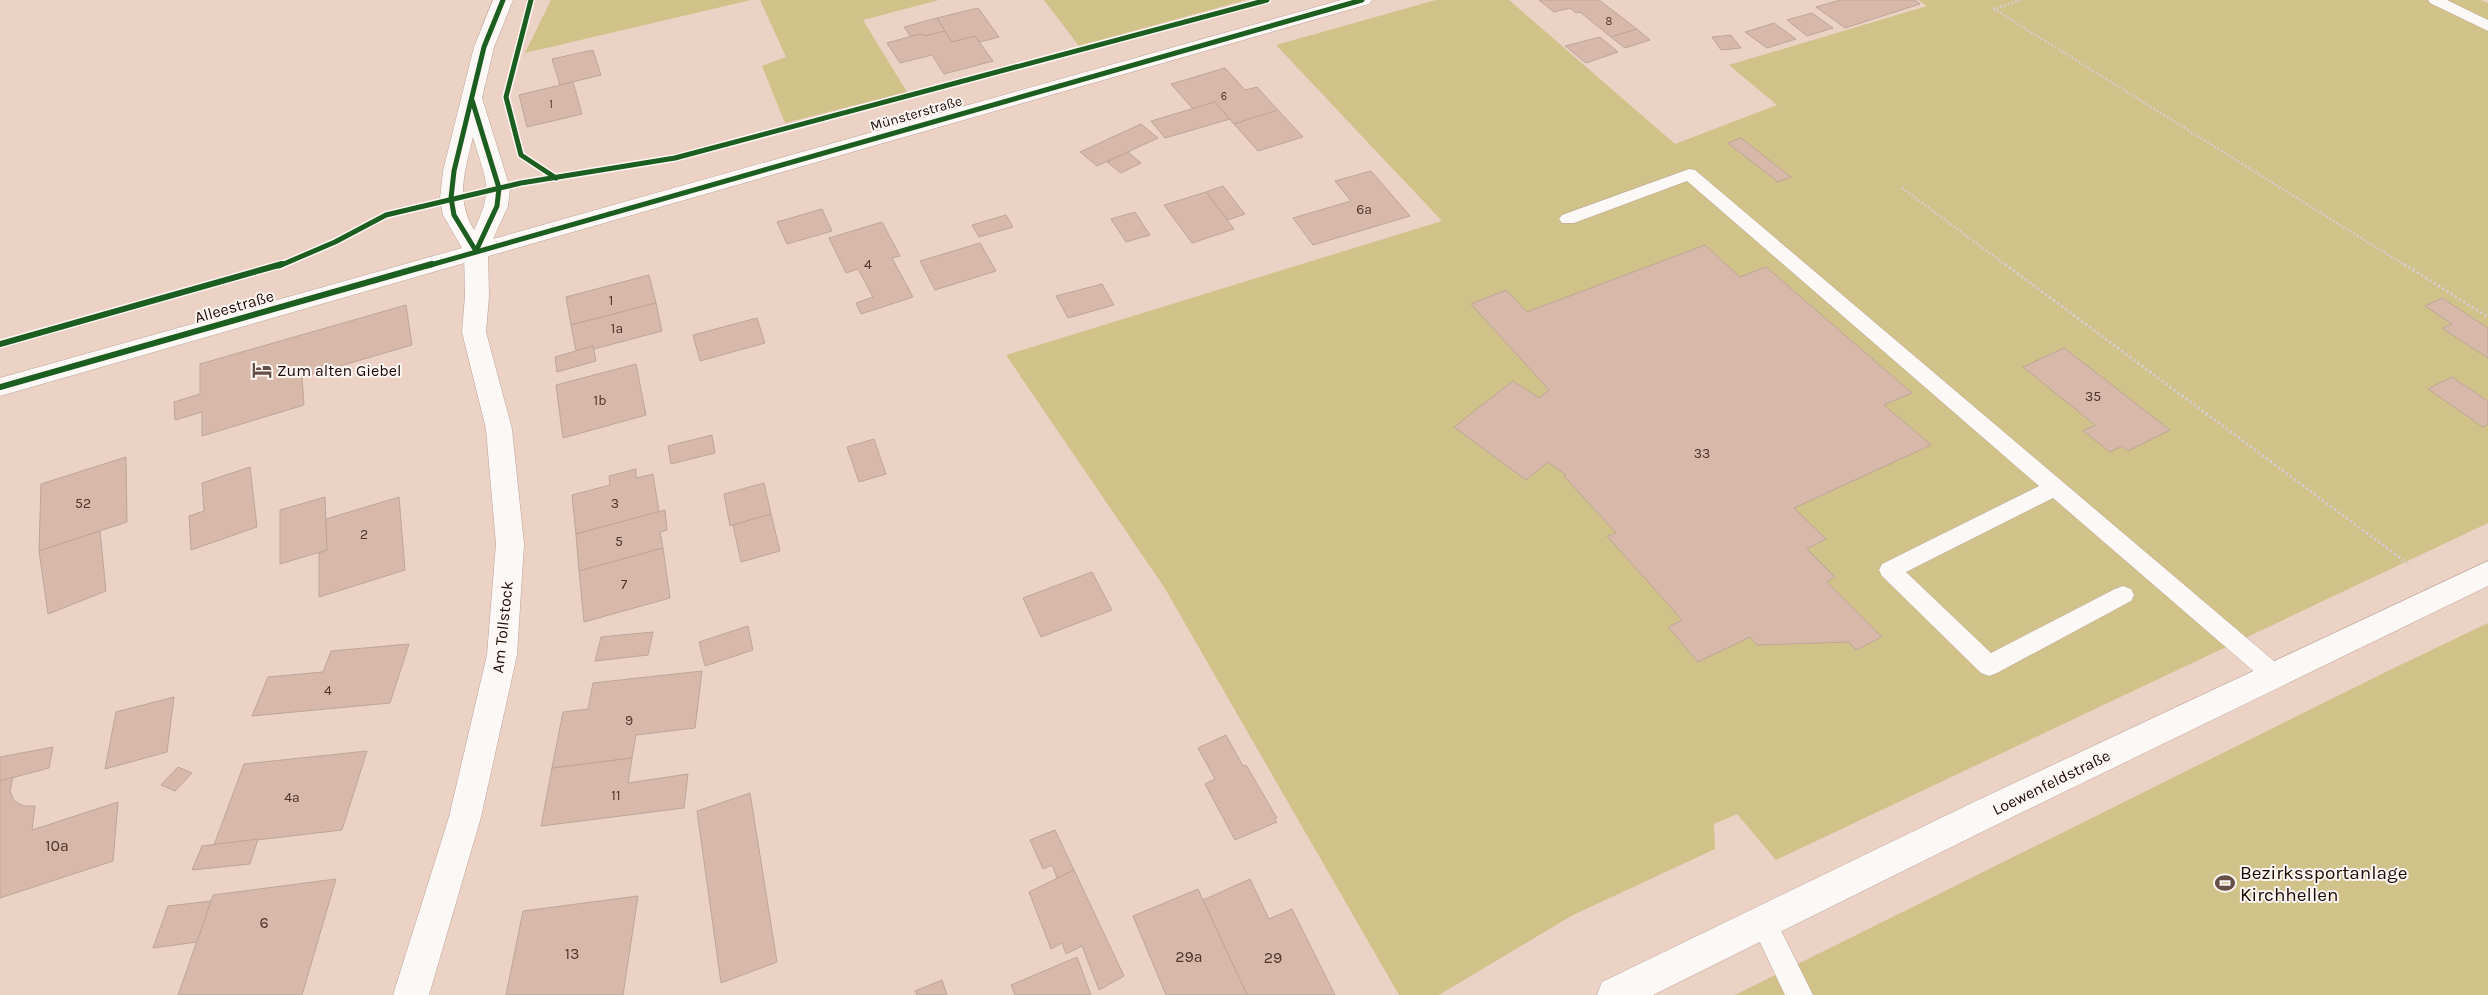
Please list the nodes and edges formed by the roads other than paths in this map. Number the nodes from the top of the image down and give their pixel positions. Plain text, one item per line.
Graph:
1 (503, 0) edge
2 (1362, 0) edge
3 (2435, 0) edge
4 (2488, 26) edge
5 (472, 99) junction
6 (1568, 219) dead end
7 (476, 251) junction
8 (0, 387) edge
9 (2054, 488) junction
10 (2488, 572) edge
11 (2123, 595) dead end
12 (2273, 674) junction
13 (1764, 923) junction
14 (412, 995) edge
15 (1616, 995) edge
16 (1799, 995) edge

1 - 5 main road
2 - 7 main road, Münsterstraße
3 - 4 lane
5 - 7 main road
5 - 7 main road
6 - 9 lane
7 - 8 main road, Alleestraße
7 - 14 main road, Am Tollstock
9 - 11 lane
9 - 12 lane
10 - 12 main road, Loewenfeldstraße
12 - 13 main road, Loewenfeldstraße
13 - 15 main road, Loewenfeldstraße
13 - 16 lane

